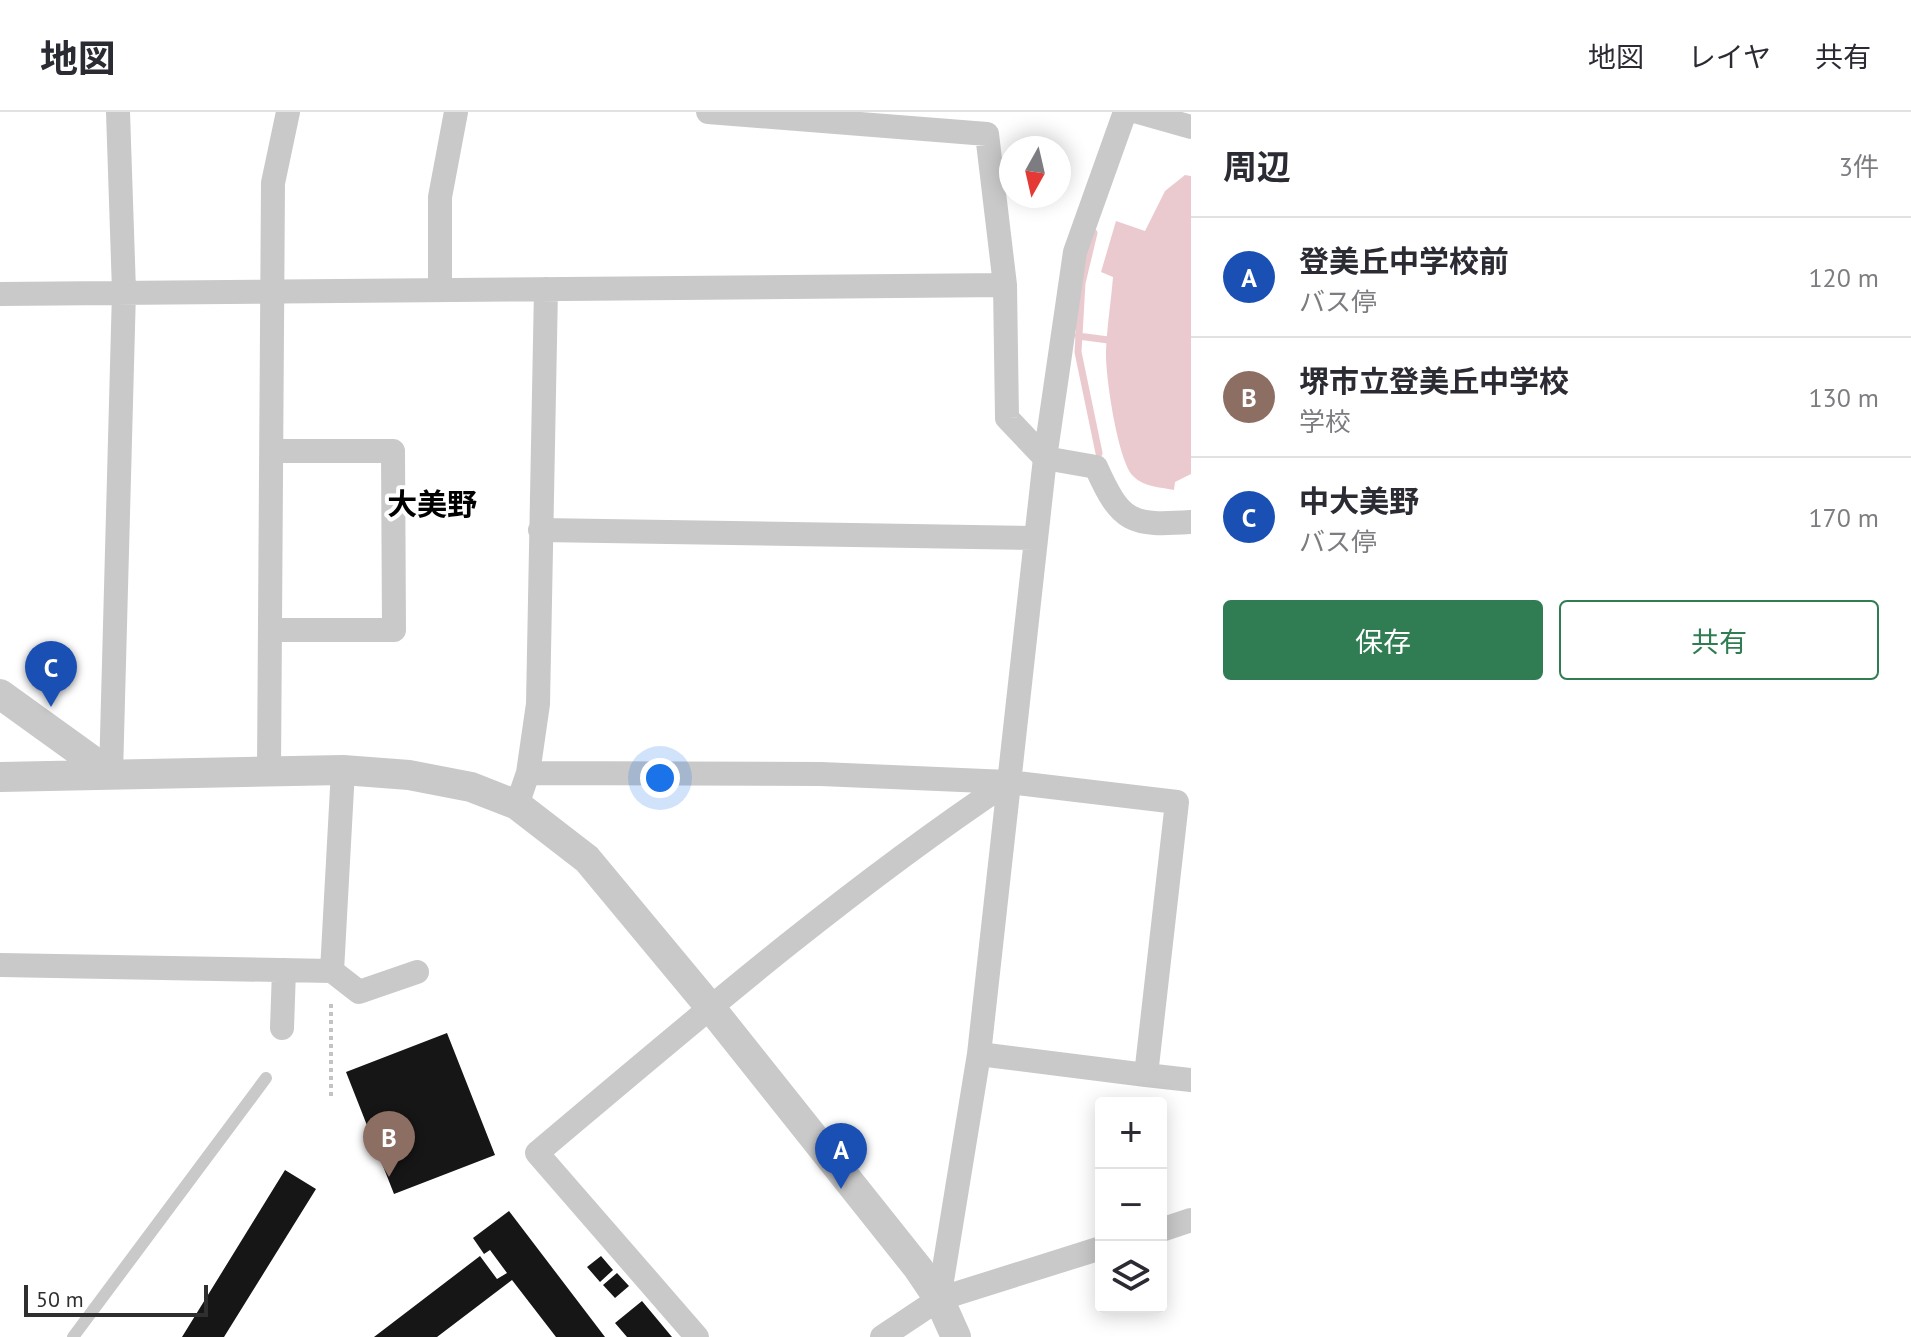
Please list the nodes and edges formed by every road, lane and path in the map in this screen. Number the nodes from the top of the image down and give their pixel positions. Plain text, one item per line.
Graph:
1 (118, 112) edge
2 (288, 112) edge
3 (456, 112) edge
4 (708, 112) edge
5 (1125, 112) edge
6 (1138, 112) edge
7 (920, 120) edge
8 (1191, 127) edge
9 (1005, 285) junction
10 (440, 288) junction
11 (546, 289) junction
12 (124, 291) junction
13 (272, 291) junction
14 (0, 294) edge
15 (273, 451) junction
16 (1045, 458) junction
17 (1191, 522) edge
18 (540, 530) junction
19 (1035, 538) junction
20 (271, 630) junction
21 (0, 694) edge
22 (269, 769) junction
23 (343, 770) junction
24 (528, 773) junction
25 (111, 774) junction
26 (0, 777) edge
27 (1008, 782) junction
28 (517, 805) junction
29 (0, 965) edge
30 (284, 970) junction
31 (332, 971) junction
32 (417, 972) dead end
33 (710, 1007) junction
34 (282, 1028) dead end
35 (979, 1054) junction
36 (1146, 1075) junction
37 (266, 1078) dead end
38 (1191, 1080) edge
39 (331, 1096) dead end
40 (1191, 1220) edge
41 (1167, 1228) edge
42 (1095, 1250) edge
43 (939, 1299) junction
44 (73, 1337) edge
45 (697, 1337) edge
46 (882, 1337) edge
47 (956, 1337) edge

1 - 12 street
2 - 13 street
3 - 10 street
4 - 7 street
5 - 16 street
6 - 8 street
7 - 9 street
9 - 11 street
9 - 16 street
10 - 11 street
10 - 13 street
11 - 18 street
12 - 13 street
12 - 14 street
12 - 25 street
13 - 15 street
15 - 20 street
15 - 20 street
16 - 17 street
16 - 19 street
18 - 19 street
18 - 24 street
19 - 27 street
20 - 22 street
21 - 25 street
22 - 23 street
22 - 25 street
23 - 28 street
23 - 31 street
24 - 27 street
24 - 28 street
25 - 26 street
27 - 33 street
27 - 35 street
27 - 36 street
28 - 33 street
29 - 30 street
30 - 31 street
30 - 34 street
31 - 32 street
31 - 39 path
33 - 43 street
33 - 45 street
35 - 36 street
35 - 43 street
36 - 38 street
37 - 44 lane
40 - 41 street
42 - 43 street
43 - 46 street
43 - 47 street

